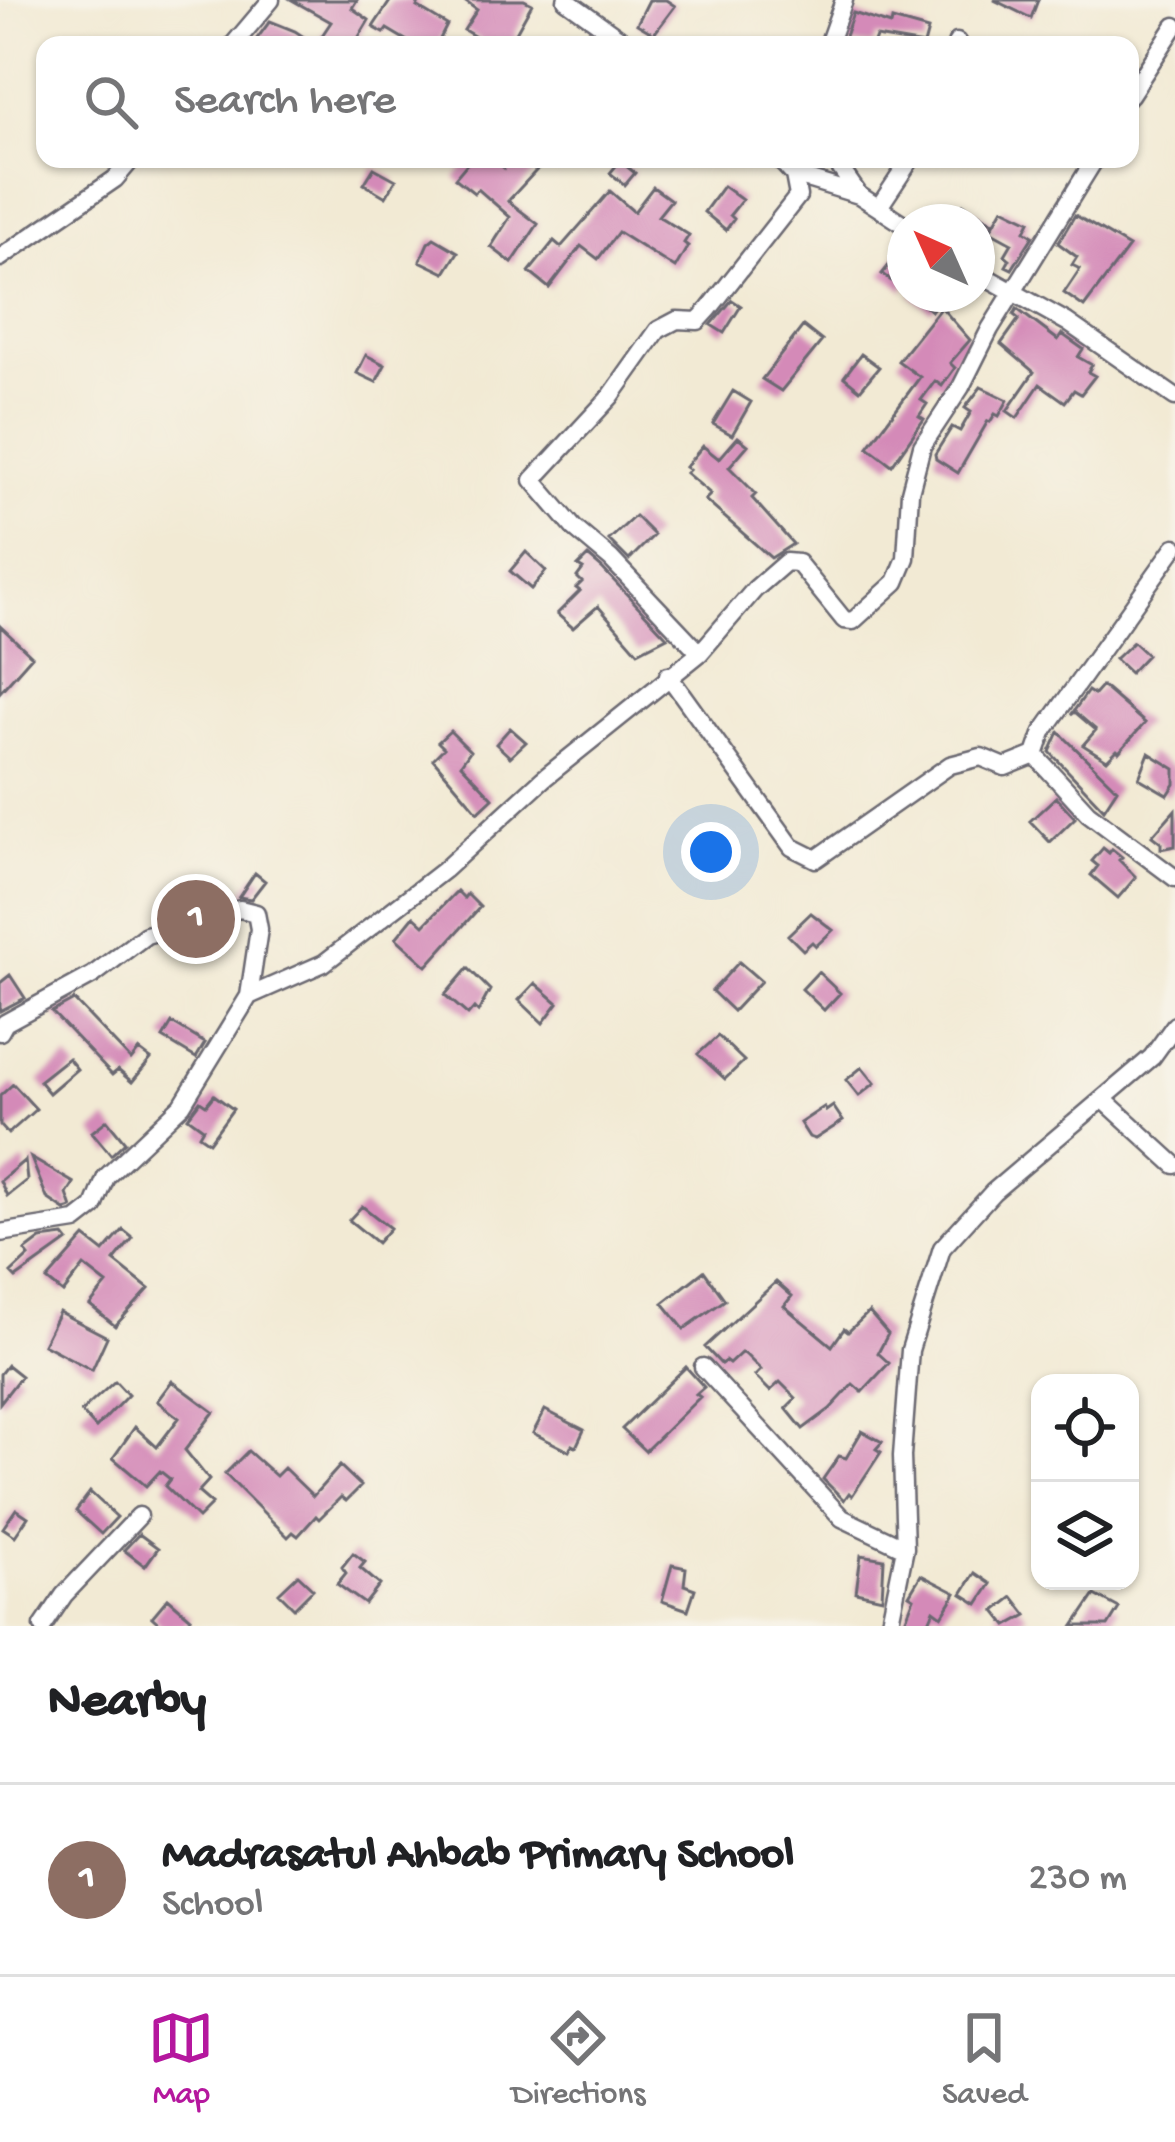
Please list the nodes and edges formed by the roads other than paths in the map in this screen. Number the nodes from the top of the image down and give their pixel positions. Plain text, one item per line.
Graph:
1 (271, 0) edge
2 (566, 0) edge
3 (844, 0) edge
4 (1175, 26) edge
5 (240, 36) edge
6 (616, 36) edge
7 (831, 36) edge
8 (1139, 81) edge
9 (124, 168) edge
10 (787, 168) edge
11 (840, 168) edge
12 (905, 168) edge
13 (1089, 168) edge
14 (794, 175) junction
15 (860, 195) junction
16 (879, 207) junction
17 (887, 213) edge
18 (0, 258) edge
19 (995, 283) edge
20 (1012, 293) junction
21 (1175, 397) edge
22 (1175, 548) edge
23 (700, 653) junction
24 (668, 675) junction
25 (1035, 755) junction
26 (1175, 878) edge
27 (250, 996) junction
28 (1175, 1025) edge
29 (0, 1032) edge
30 (1104, 1100) junction
31 (1175, 1166) edge
32 (0, 1234) edge
33 (703, 1367) dead end
34 (139, 1516) dead end
35 (905, 1548) junction
36 (43, 1626) edge
37 (889, 1626) edge

1 - 5 street
2 - 6 street
3 - 7 street
4 - 8 street
9 - 18 street
10 - 14 street
11 - 15 street
12 - 16 street
13 - 20 street
14 - 15 street
14 - 23 street
15 - 16 street
16 - 17 street
19 - 20 street
20 - 21 street
20 - 23 street
22 - 25 street
23 - 24 street
24 - 25 street
24 - 27 street
25 - 26 street
27 - 29 street
27 - 32 street
28 - 30 street
30 - 31 street
30 - 35 street
33 - 35 street
34 - 36 street
35 - 37 street

